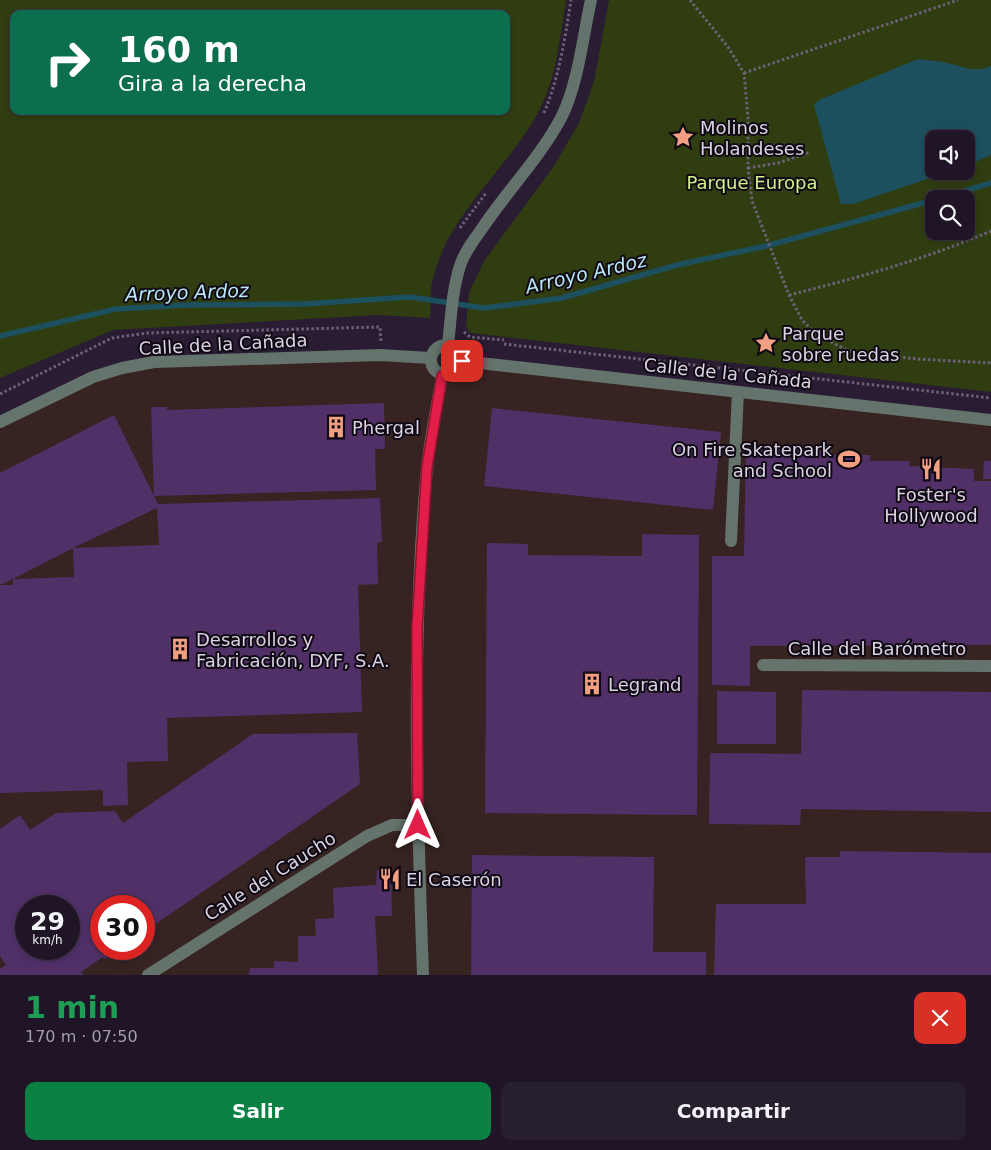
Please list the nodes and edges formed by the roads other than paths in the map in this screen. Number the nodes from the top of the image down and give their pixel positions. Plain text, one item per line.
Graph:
1 (591, 0) edge
2 (448, 345) junction
3 (430, 358) junction
4 (462, 361) junction
5 (442, 376) junction
6 (738, 392) junction
7 (991, 420) edge
8 (0, 422) edge
9 (731, 541) dead end
10 (763, 665) dead end
11 (991, 666) edge
12 (418, 825) junction
13 (148, 975) edge
14 (423, 975) edge

1 - 2 street
2 - 3 street
2 - 4 street
3 - 5 street
3 - 8 street, Calle de la Cañada
4 - 5 street
4 - 6 street, Calle de la Cañada
5 - 12 street
6 - 7 street, Calle de la Cañada
6 - 9 street
10 - 11 street, Calle del Barómetro
12 - 13 street, Calle del Caucho
12 - 14 street

